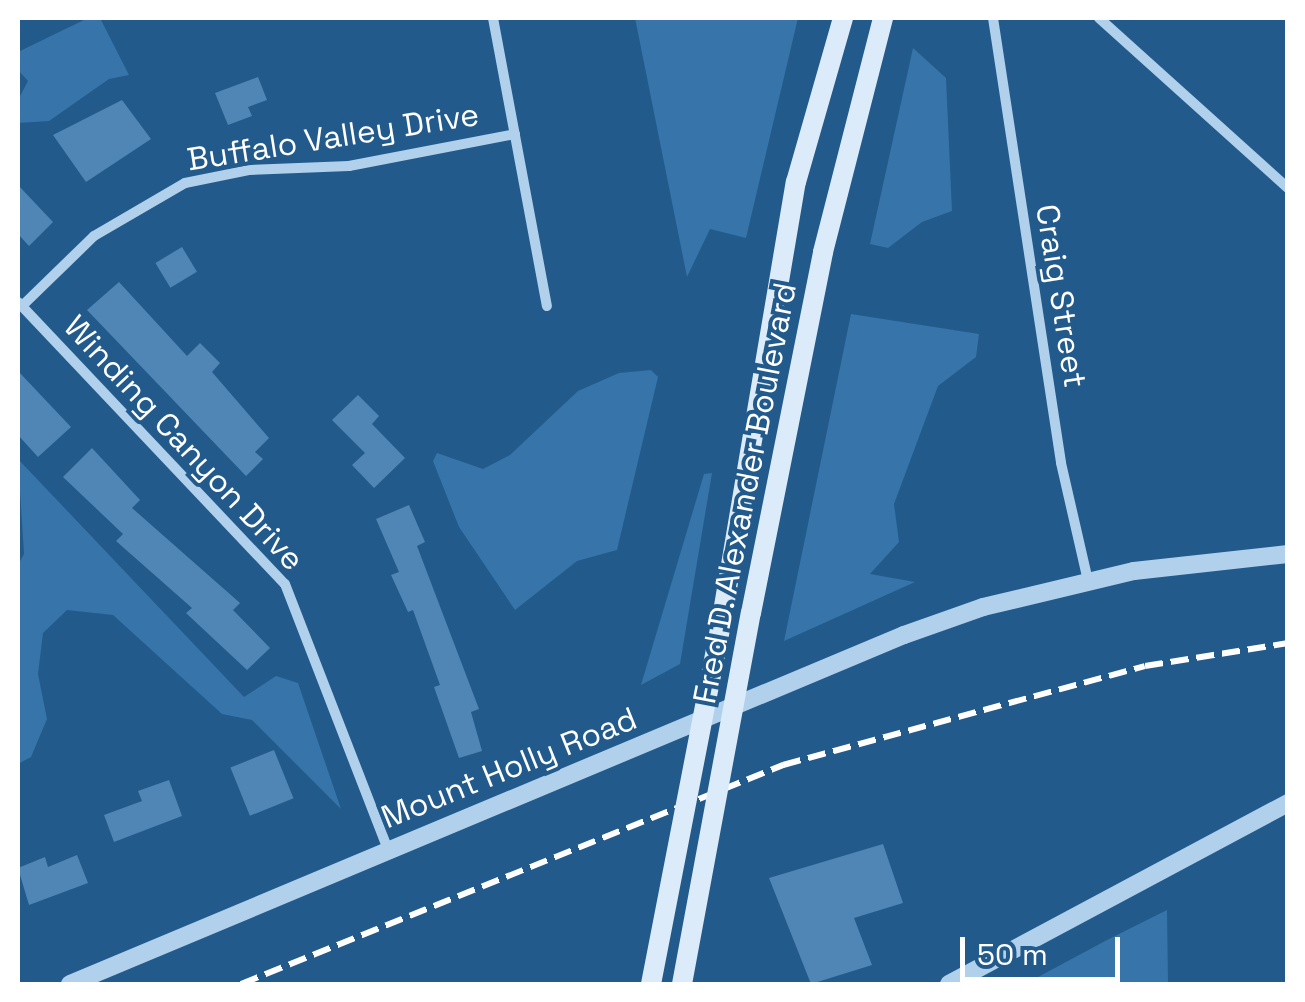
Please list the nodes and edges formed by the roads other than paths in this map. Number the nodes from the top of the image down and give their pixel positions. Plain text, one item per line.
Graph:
1 (493, 18) edge
2 (842, 18) edge
3 (883, 18) edge
4 (993, 18) edge
5 (1099, 18) edge
6 (515, 134) junction
7 (1288, 188) edge
8 (20, 304) edge
9 (547, 306) dead end
10 (1288, 554) edge
11 (1088, 580) junction
12 (1288, 803) edge
13 (388, 850) junction
14 (70, 984) edge
15 (651, 984) edge
16 (682, 984) edge
17 (949, 984) edge

1 - 6 street
2 - 15 main road, Fred D. Alexander Boulevard, bridge
3 - 16 main road, Fred D. Alexander Boulevard, bridge
4 - 11 street, Craig Street
5 - 7 street
6 - 8 street, Buffalo Valley Drive
6 - 9 street
8 - 13 street, Winding Canyon Drive
10 - 11 street, Mount Holly Road
11 - 13 street, Mount Holly Road
12 - 17 street
13 - 14 street, Mount Holly Road

